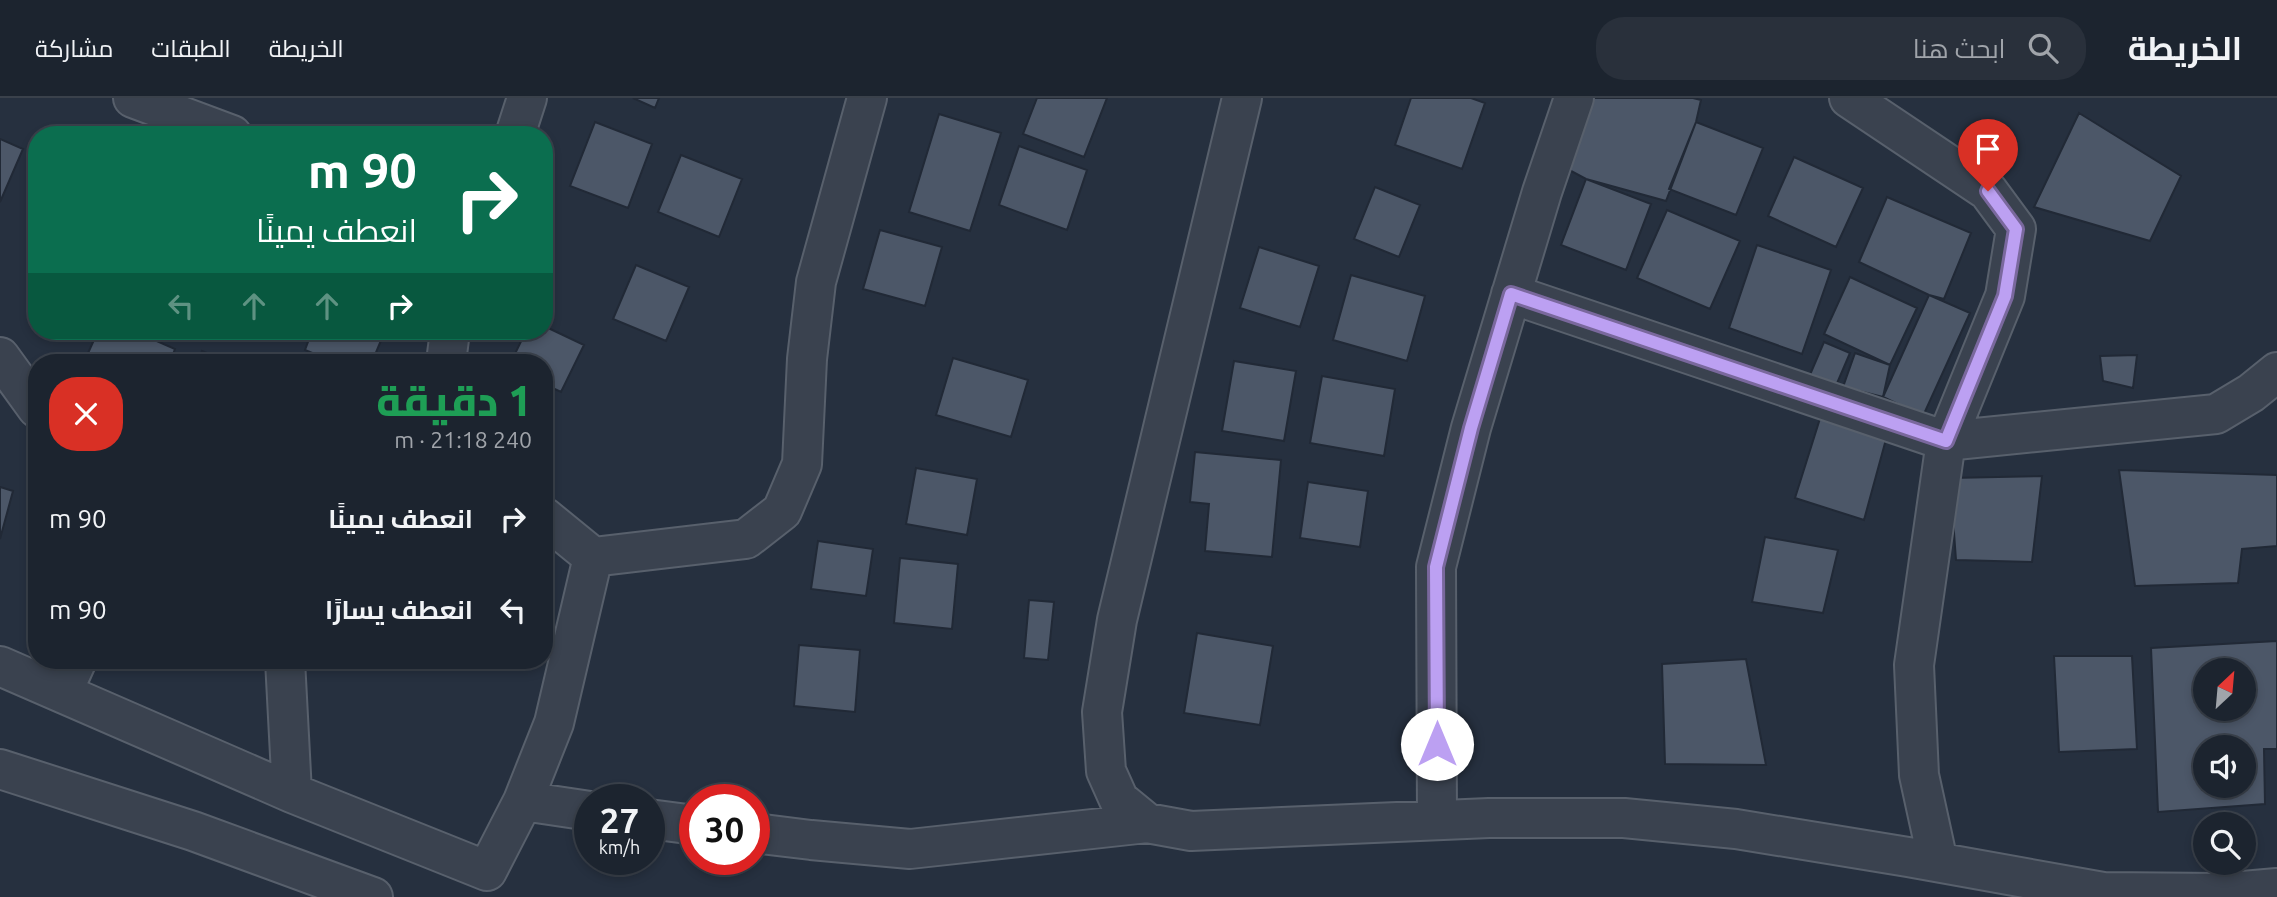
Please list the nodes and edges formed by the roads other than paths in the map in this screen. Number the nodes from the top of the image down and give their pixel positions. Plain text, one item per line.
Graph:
1 (527, 98) edge
2 (867, 98) edge
3 (1242, 98) edge
4 (1574, 98) edge
5 (1849, 98) edge
6 (143, 99) edge
7 (210, 126) edge
8 (518, 126) edge
9 (1511, 294) junction
10 (0, 357) edge
11 (2277, 372) edge
12 (28, 396) edge
13 (1946, 441) junction
14 (553, 524) edge
15 (593, 557) junction
16 (0, 666) edge
17 (285, 669) edge
18 (69, 676) edge
19 (0, 769) edge
20 (292, 793) junction
21 (523, 802) junction
22 (574, 809) edge
23 (1437, 820) junction
24 (1147, 823) junction
25 (770, 835) edge
26 (1938, 862) junction
27 (483, 884) edge
28 (2277, 888) edge
29 (2103, 892) junction
30 (373, 897) edge
31 (2065, 897) edge

1 - 8 street
2 - 15 street
3 - 24 street
4 - 9 street
5 - 13 street
6 - 7 street
9 - 13 street
9 - 23 street
10 - 12 street
11 - 13 street
13 - 26 street
14 - 15 street
15 - 21 street
16 - 18 street
17 - 20 street
18 - 20 street
19 - 30 street
20 - 27 street
21 - 22 street
21 - 27 street
23 - 24 street
23 - 26 street
24 - 25 street
26 - 29 street
28 - 29 street
29 - 31 street

